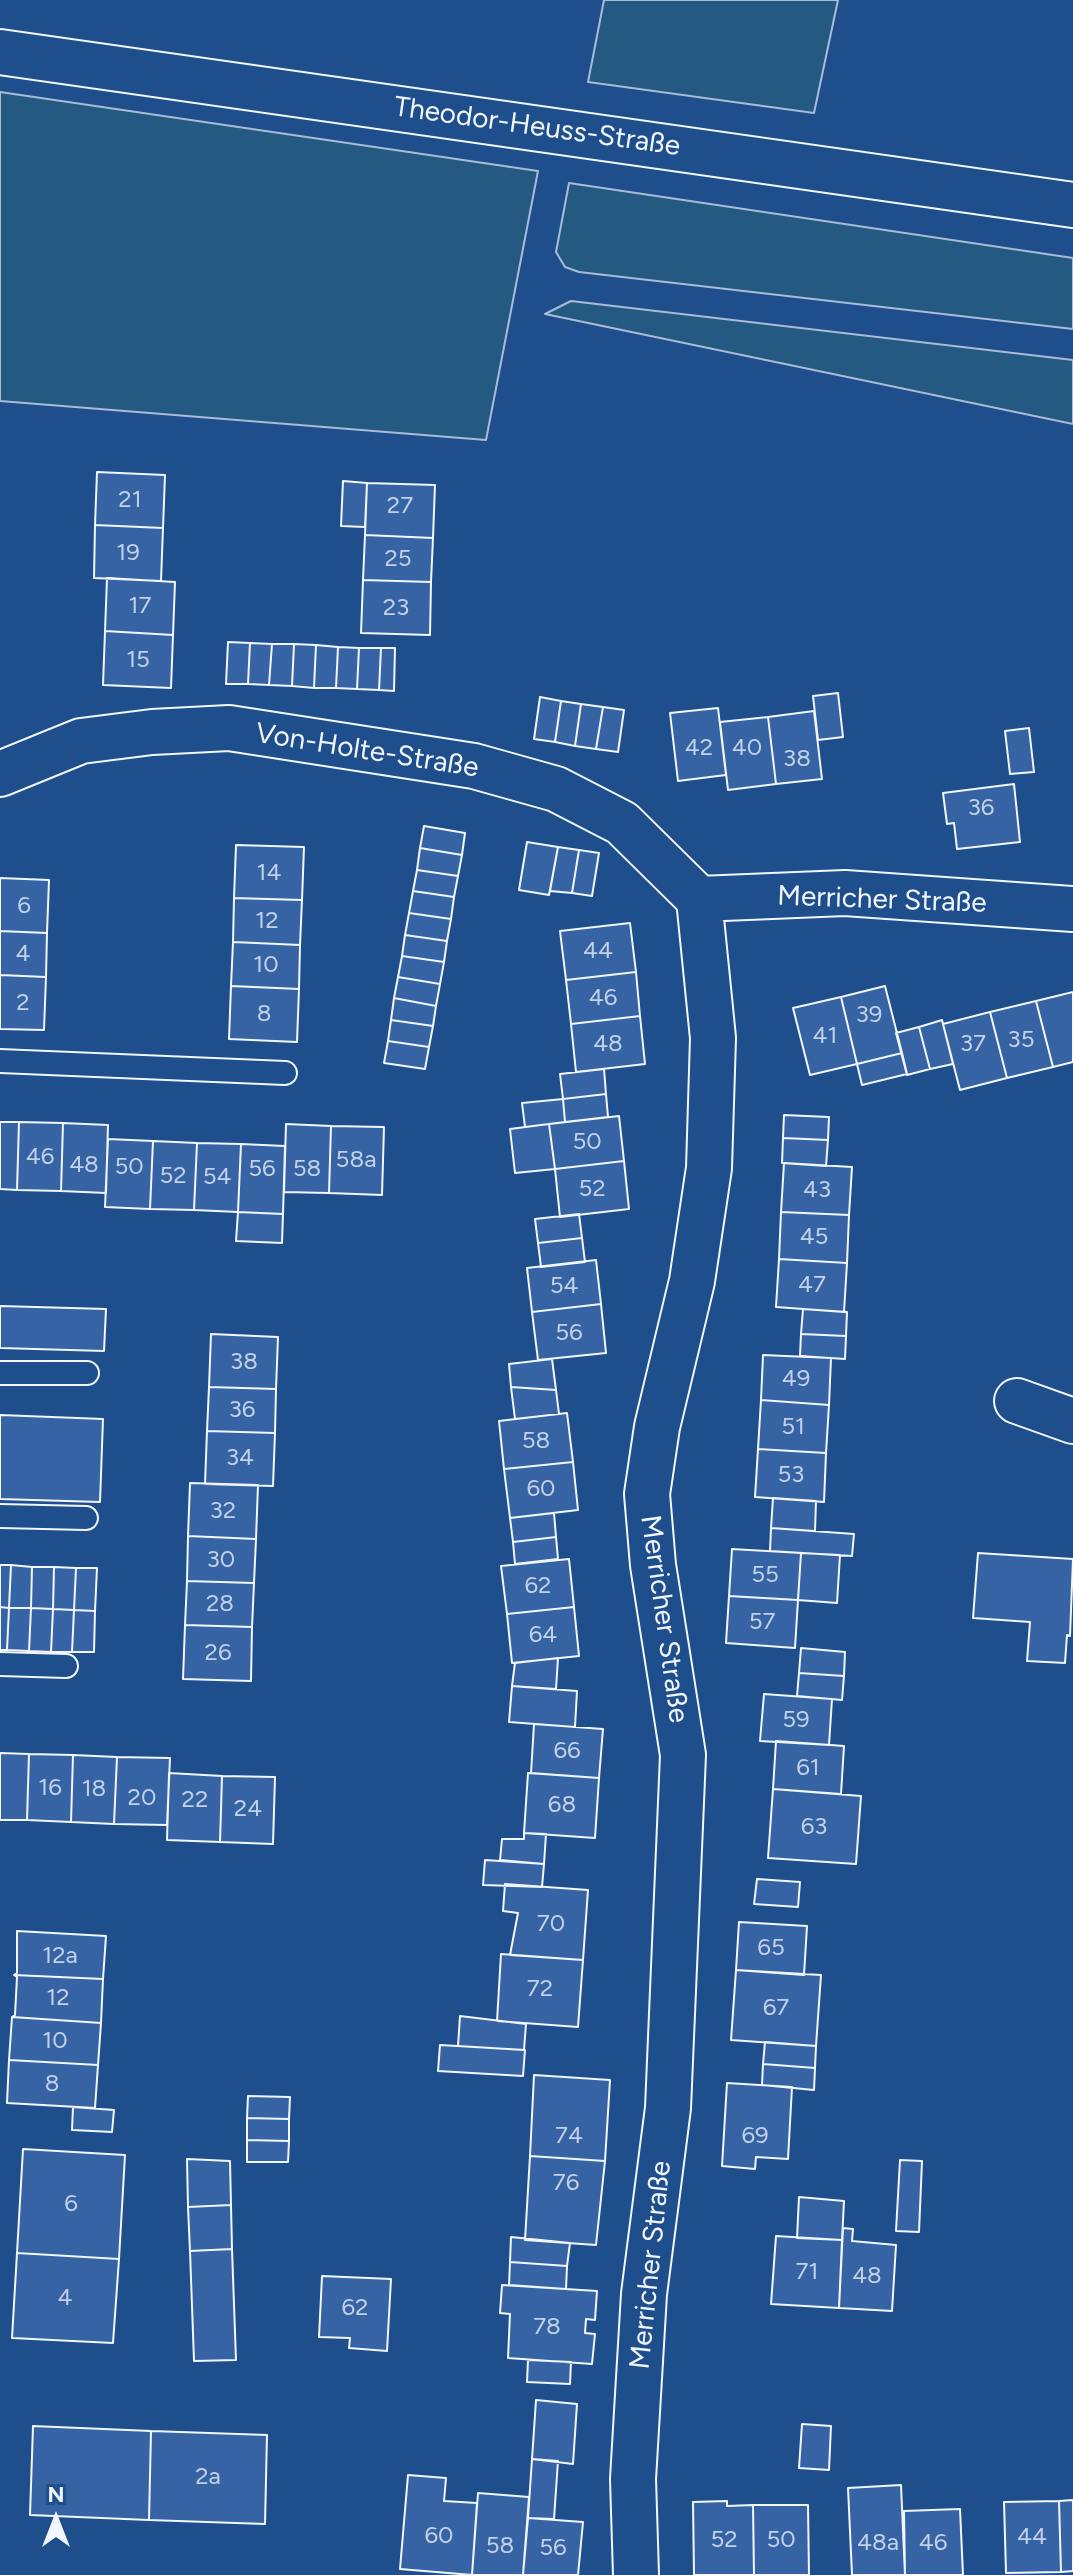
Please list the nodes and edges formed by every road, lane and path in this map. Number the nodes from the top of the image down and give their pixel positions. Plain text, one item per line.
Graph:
1 (0, 52) edge
2 (1073, 205) edge
3 (0, 774) edge
4 (699, 899) junction
5 (1073, 909) edge
6 (0, 1061) edge
7 (285, 1073) dead end
8 (0, 1373) edge
9 (87, 1373) dead end
10 (1017, 1401) dead end
11 (1073, 1421) edge
12 (0, 1516) edge
13 (86, 1518) dead end
14 (0, 1664) edge
15 (66, 1666) dead end
16 (636, 2575) edge

1 - 2 street, Theodor-Heuss-Straße
3 - 4 street, Von-Holte-Straße
4 - 5 street, Merricher Straße
4 - 16 street, Merricher Straße
6 - 7 lane
8 - 9 lane
10 - 11 street
12 - 13 lane
14 - 15 lane

